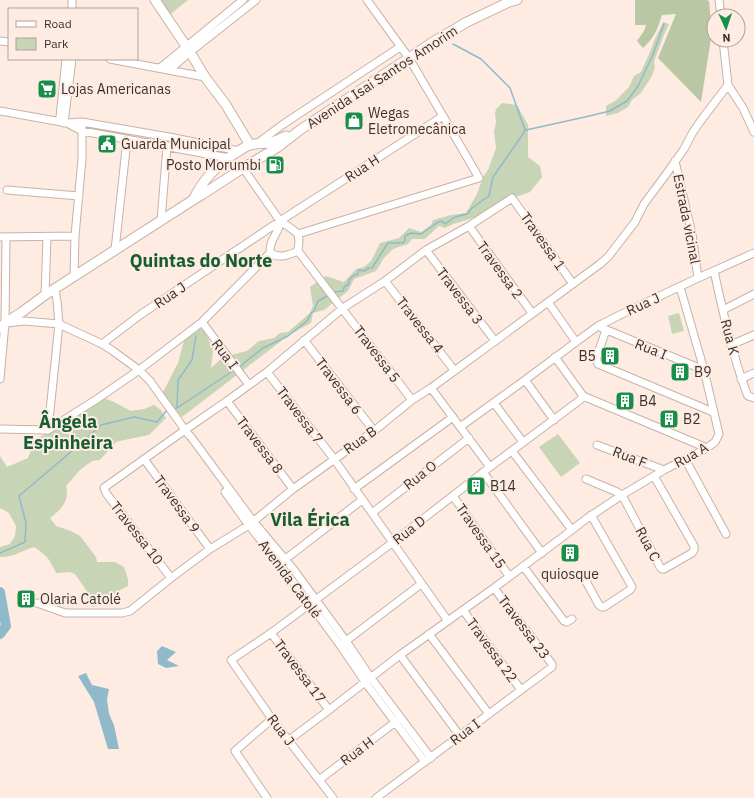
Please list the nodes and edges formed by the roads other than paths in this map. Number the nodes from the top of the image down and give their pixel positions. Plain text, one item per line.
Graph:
1 (155, 0) edge
2 (243, 0) edge
3 (256, 0) edge
4 (367, 0) edge
5 (511, 1) edge
6 (400, 47) junction
7 (724, 48) edge
8 (188, 49) junction
9 (409, 58) junction
10 (66, 60) edge
11 (72, 60) edge
12 (116, 60) edge
13 (160, 68) junction
14 (169, 70) junction
15 (205, 78) junction
16 (728, 85) junction
17 (0, 111) edge
18 (443, 116) junction
19 (82, 122) junction
20 (63, 123) junction
21 (300, 130) junction
22 (82, 131) junction
23 (754, 132) edge
24 (127, 140) junction
25 (255, 144) junction
26 (167, 146) junction
27 (239, 151) junction
28 (262, 157) junction
29 (229, 158) junction
30 (675, 161) junction
31 (242, 168) junction
32 (7, 190) dead end
33 (79, 196) junction
34 (193, 200) junction
35 (161, 221) junction
36 (280, 221) junction
37 (469, 226) junction
38 (298, 234) junction
39 (75, 236) junction
40 (3, 237) edge
41 (48, 237) junction
42 (115, 250) junction
43 (426, 250) junction
44 (298, 251) junction
45 (270, 253) junction
46 (754, 253) edge
47 (714, 271) junction
48 (74, 276) junction
49 (698, 278) junction
50 (385, 281) junction
51 (573, 284) junction
52 (680, 287) junction
53 (55, 289) junction
54 (754, 294) edge
55 (46, 295) junction
56 (548, 302) junction
57 (343, 308) junction
58 (723, 310) junction
59 (532, 313) junction
60 (202, 322) junction
61 (60, 324) junction
62 (3, 325) edge
63 (598, 326) junction
64 (606, 330) junction
65 (754, 335) edge
66 (304, 340) junction
67 (495, 341) junction
68 (576, 342) junction
69 (102, 344) junction
70 (731, 345) junction
71 (555, 357) junction
72 (139, 370) junction
73 (454, 370) junction
74 (704, 370) junction
75 (267, 372) junction
76 (754, 373) edge
77 (0, 379) edge
78 (741, 379) junction
79 (525, 380) junction
80 (249, 385) junction
81 (431, 388) junction
82 (583, 396) junction
83 (754, 398) edge
84 (412, 400) junction
85 (227, 401) junction
86 (494, 403) junction
87 (713, 412) junction
88 (452, 417) junction
89 (554, 420) junction
90 (460, 427) junction
91 (0, 429) edge
92 (48, 430) junction
93 (374, 431) junction
94 (186, 432) junction
95 (469, 438) junction
96 (523, 442) junction
97 (597, 445) dead end
98 (707, 448) junction
99 (512, 451) junction
100 (144, 459) junction
101 (685, 459) junction
102 (334, 460) junction
103 (490, 467) junction
104 (664, 470) junction
105 (483, 472) junction
106 (654, 476) junction
107 (586, 479) dead end
108 (293, 489) junction
109 (354, 489) junction
110 (622, 495) junction
111 (453, 496) junction
112 (362, 500) junction
113 (372, 513) junction
114 (591, 515) junction
115 (251, 523) junction
116 (572, 530) junction
117 (726, 534) dead end
118 (392, 543) junction
119 (210, 549) junction
120 (542, 553) junction
121 (282, 561) junction
122 (523, 566) junction
123 (510, 576) junction
124 (583, 576) dead end
125 (171, 578) junction
126 (422, 584) junction
127 (494, 588) junction
128 (313, 602) junction
129 (37, 603) dead end
130 (463, 610) junction
131 (572, 619) dead end
132 (448, 621) junction
133 (271, 633) junction
134 (429, 634) junction
135 (343, 643) junction
136 (400, 656) junction
137 (231, 660) joint
138 (552, 666) joint
139 (368, 680) junction
140 (521, 690) junction
141 (329, 710) junction
142 (489, 714) junction
143 (272, 719) junction
144 (398, 720) junction
145 (460, 736) junction
146 (288, 740) junction
147 (428, 760) junction
148 (319, 780) junction
149 (267, 798) edge
150 (333, 798) edge
151 (376, 798) edge

1 - 8 main road
2 - 8 street
3 - 8 street
4 - 6 street
5 - 9 main road, Avenida Isai Santos Amorim
6 - 9 street
6 - 25 street
7 - 16 street
8 - 13 street
8 - 14 street
8 - 15 main road
9 - 18 street
9 - 21 main road, Avenida Isai Santos Amorim
10 - 20 street
11 - 20 street
12 - 13 street
13 - 14 street
14 - 15 street
15 - 25 main road
16 - 23 street
16 - 30 street, Rua B
17 - 20 street
18 - 36 street, Rua H
18 - 38 street
19 - 20 street
19 - 22 street
19 - 27 street
20 - 22 street
21 - 25 main road
21 - 28 main road, Avenida Isai Santos Amorim
22 - 24 street
22 - 33 street
24 - 26 street
24 - 42 street
25 - 27 main road
25 - 28 main road
26 - 29 street
26 - 35 street
27 - 29 main road
28 - 31 main road, Avenida Isai Santos Amorim
29 - 34 main road
30 - 49 street, Estrada vicinal
30 - 51 street, Rua B
31 - 34 main road, Avenida Isai Santos Amorim
31 - 36 street
32 - 33 street
33 - 39 street
34 - 35 main road, Avenida Isai Santos Amorim
35 - 42 main road, Avenida Isai Santos Amorim
36 - 38 street
36 - 45 street
36 - 69 street, Rua J
37 - 43 street
37 - 51 street, Travessa 1
37 - 59 street, Travessa 2
38 - 44 street
39 - 41 street
39 - 48 street
40 - 41 street
40 - 62 street
41 - 55 street
42 - 48 main road, Avenida Isai Santos Amorim
43 - 50 street
43 - 67 street, Travessa 3
44 - 45 street
44 - 57 street, Travessa 5
45 - 60 street
46 - 47 street, Rua J
47 - 49 street, Rua J
47 - 58 street, Rua K
48 - 53 main road, Avenida Isai Santos Amorim
49 - 52 street, Rua J
50 - 57 street
50 - 73 street, Travessa 4
51 - 56 street, Rua B
52 - 63 street, Rua J
52 - 74 street, Rua A
53 - 55 main road, Avenida Isai Santos Amorim
53 - 61 street
54 - 58 street
55 - 62 main road, Avenida Isai Santos Amorim
56 - 59 street, Rua B
56 - 68 street
57 - 66 street
57 - 84 street, Travessa 5
58 - 70 street, Rua K
59 - 67 street, Rua B
60 - 72 street
60 - 80 street, Rua I
61 - 62 street
61 - 69 street, Avenida Catolé
61 - 92 street
62 - 77 street
63 - 64 street, Rua I
63 - 68 street, Rua J
64 - 74 street, Rua I
64 - 87 street
65 - 70 street
66 - 75 street
66 - 93 street, Travessa 6
67 - 73 street, Rua B
68 - 71 street
69 - 72 street, Avenida Catolé
70 - 78 street, Rua K
71 - 79 street
71 - 82 street
72 - 92 street
72 - 94 street, Avenida Catolé
73 - 81 street, Rua B
74 - 87 street, Rua A
75 - 80 street
75 - 102 street, Travessa 7
76 - 78 street
78 - 83 street, Rua K
79 - 86 street
79 - 89 street
80 - 85 street
81 - 84 street, Rua B
81 - 88 street
82 - 89 street, Rua D
82 - 98 street
84 - 93 street, Rua B
85 - 94 street
85 - 108 street, Travessa 8
86 - 90 street
86 - 96 street
87 - 98 street, Rua A
88 - 90 street
88 - 109 street
89 - 96 street, Rua D
90 - 95 street
91 - 92 street
93 - 102 street, Rua B
94 - 100 street
94 - 115 street, Avenida Catolé
95 - 103 street
95 - 113 street, Rua O
96 - 99 street, Rua D
97 - 104 street, Rua F
98 - 101 street, Rua A
99 - 103 street, Rua D
99 - 116 street
100 - 119 street, Travessa 9
100 - 125 street, Travessa 10
101 - 104 street, Rua A
101 - 117 street
102 - 108 street, Rua B
102 - 109 street, Travessa 7
103 - 105 street, Rua D
104 - 106 street, Rua A
105 - 111 street, Rua D
105 - 120 street
106 - 110 street, Rua A
106 - 110 street, Rua C
107 - 110 street
108 - 115 street, Rua B
109 - 112 street, Travessa 7
110 - 114 street, Rua A
111 - 118 street, Rua D
111 - 123 street, Travessa 15
112 - 113 street, Travessa 7
112 - 121 street
113 - 118 street, Travessa 7
114 - 116 street, Rua A
114 - 124 street
115 - 119 street, Rua B
115 - 121 street, Avenida Catolé
116 - 120 street, Rua A
118 - 126 street, Travessa 7
118 - 128 street, Rua D
119 - 125 street, Rua B
120 - 122 street, Rua A
121 - 128 street, Avenida Catolé
122 - 123 street, Rua A
122 - 131 street
123 - 127 street, Rua A
125 - 129 street, Rua B
126 - 132 street, Travessa 7
126 - 135 street
127 - 130 street, Rua A
127 - 138 street, Travessa 23
128 - 133 street, Rua D
128 - 135 street, Avenida Catolé
130 - 132 street, Rua A
130 - 140 street, Travessa 22
132 - 134 street, Rua A
133 - 137 street, Rua D
133 - 141 street, Travessa 17
134 - 136 street, Rua A
134 - 142 street
135 - 139 street, Avenida Catolé
136 - 139 street, Rua A
136 - 145 street
137 - 143 street, Rua J
138 - 140 street, Rua I
139 - 141 street, Rua A
139 - 144 street, Avenida Catolé
140 - 142 street, Rua I
141 - 146 street, Rua A
142 - 145 street, Rua I
143 - 146 street, Rua J
143 - 149 street
144 - 147 street, Avenida Catolé
144 - 148 street, Rua H
145 - 147 street, Rua I
146 - 148 street, Rua J
147 - 151 street, Rua I
148 - 150 street, Rua J

